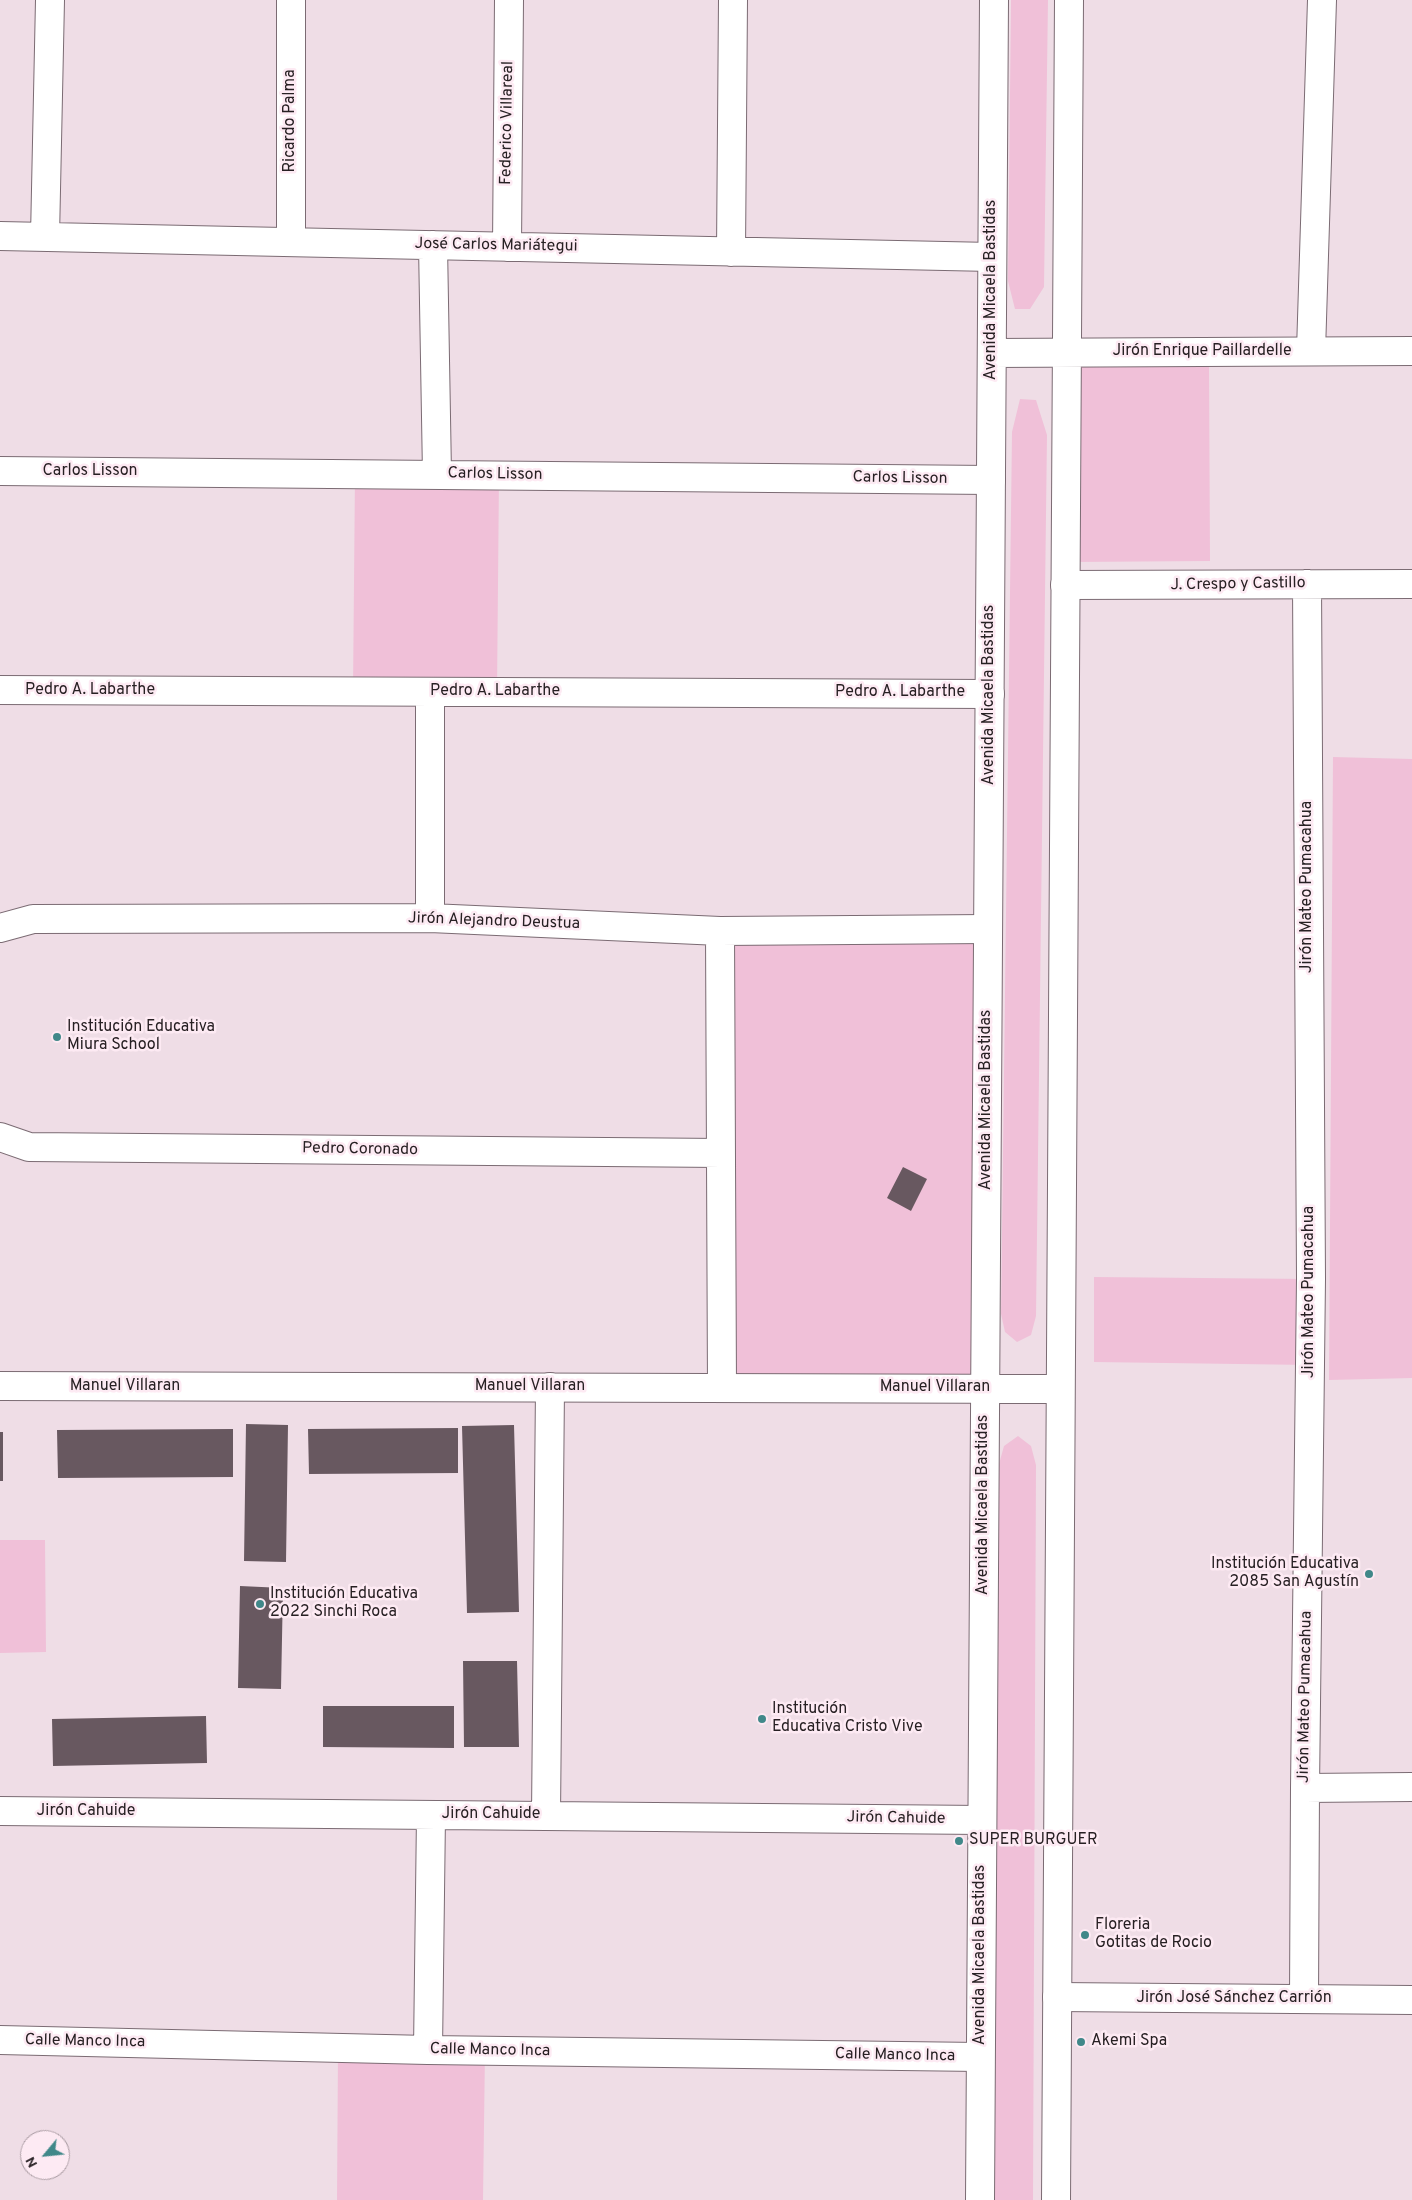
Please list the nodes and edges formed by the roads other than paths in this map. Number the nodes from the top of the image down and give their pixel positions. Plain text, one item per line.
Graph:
1 (50, 0) edge
2 (291, 0) edge
3 (509, 0) edge
4 (733, 0) edge
5 (994, 0) edge
6 (1069, 0) edge
7 (1322, 0) edge
8 (0, 236) edge
9 (45, 236) junction
10 (291, 242) junction
11 (433, 245) junction
12 (507, 247) junction
13 (731, 252) junction
14 (992, 257) junction
15 (1311, 351) junction
16 (1412, 351) edge
17 (1066, 352) junction
18 (992, 353) junction
19 (0, 471) edge
20 (437, 474) junction
21 (991, 480) junction
22 (1307, 584) junction
23 (1412, 584) edge
24 (1065, 585) junction
25 (0, 690) edge
26 (430, 692) junction
27 (990, 694) junction
28 (430, 918) junction
29 (0, 928) edge
30 (988, 929) junction
31 (720, 931) junction
32 (0, 1137) edge
33 (721, 1153) junction
34 (0, 1386) edge
35 (550, 1387) junction
36 (722, 1388) junction
37 (985, 1388) junction
38 (1060, 1389) junction
39 (1412, 1787) edge
40 (1304, 1788) junction
41 (0, 1811) edge
42 (431, 1815) junction
43 (546, 1816) junction
44 (982, 1820) junction
45 (1057, 1998) junction
46 (1304, 1999) junction
47 (1412, 2000) edge
48 (0, 2040) edge
49 (428, 2050) junction
50 (980, 2057) junction
51 (980, 2200) edge
52 (1056, 2200) edge

1 - 9 street
2 - 10 street, Ricardo Palma
3 - 12 street, Federico Villareal
4 - 13 street
5 - 14 street, Avenida Micaela Bastidas
6 - 17 street
7 - 15 street
8 - 9 street, José Carlos Mariátegui
9 - 10 street, José Carlos Mariátegui
10 - 11 street, José Carlos Mariátegui
11 - 12 street, José Carlos Mariátegui
11 - 20 street
12 - 13 street, José Carlos Mariátegui
13 - 14 street, José Carlos Mariátegui
14 - 18 street, Avenida Micaela Bastidas
15 - 16 street, Jirón Enrique Paillardelle
15 - 17 street, Jirón Enrique Paillardelle
17 - 18 street, Jirón Enrique Paillardelle
17 - 24 street
18 - 21 street, Avenida Micaela Bastidas
19 - 20 street, Carlos Lisson
20 - 21 street, Carlos Lisson
21 - 27 street, Avenida Micaela Bastidas
22 - 23 street, J. Crespo y Castillo
22 - 24 street, J. Crespo y Castillo
22 - 40 street, Jirón Mateo Pumacahua
24 - 38 street
25 - 26 street, Pedro A. Labarthe
26 - 27 street, Pedro A. Labarthe
26 - 28 street
27 - 30 street, Avenida Micaela Bastidas
28 - 29 street, Jirón Alejandro Deustua
28 - 31 street, Jirón Alejandro Deustua
30 - 31 street, Jirón Alejandro Deustua
30 - 37 street, Avenida Micaela Bastidas
31 - 33 street
32 - 33 street, Pedro Coronado
33 - 36 street
34 - 35 street, Manuel Villaran
35 - 36 street, Manuel Villaran
35 - 43 street
36 - 37 street, Manuel Villaran
37 - 38 street, Manuel Villaran
37 - 44 street, Avenida Micaela Bastidas
38 - 45 street
39 - 40 street
40 - 46 street, Jirón Mateo Pumacahua
41 - 42 street, Jirón Cahuide
42 - 43 street, Jirón Cahuide
42 - 49 street
43 - 44 street, Jirón Cahuide
44 - 50 street, Avenida Micaela Bastidas
45 - 46 street, Jirón José Sánchez Carrión
45 - 52 street
46 - 47 street, Jirón José Sánchez Carrión
48 - 49 street, Calle Manco Inca
49 - 50 street, Calle Manco Inca
50 - 51 street, Avenida Micaela Bastidas

